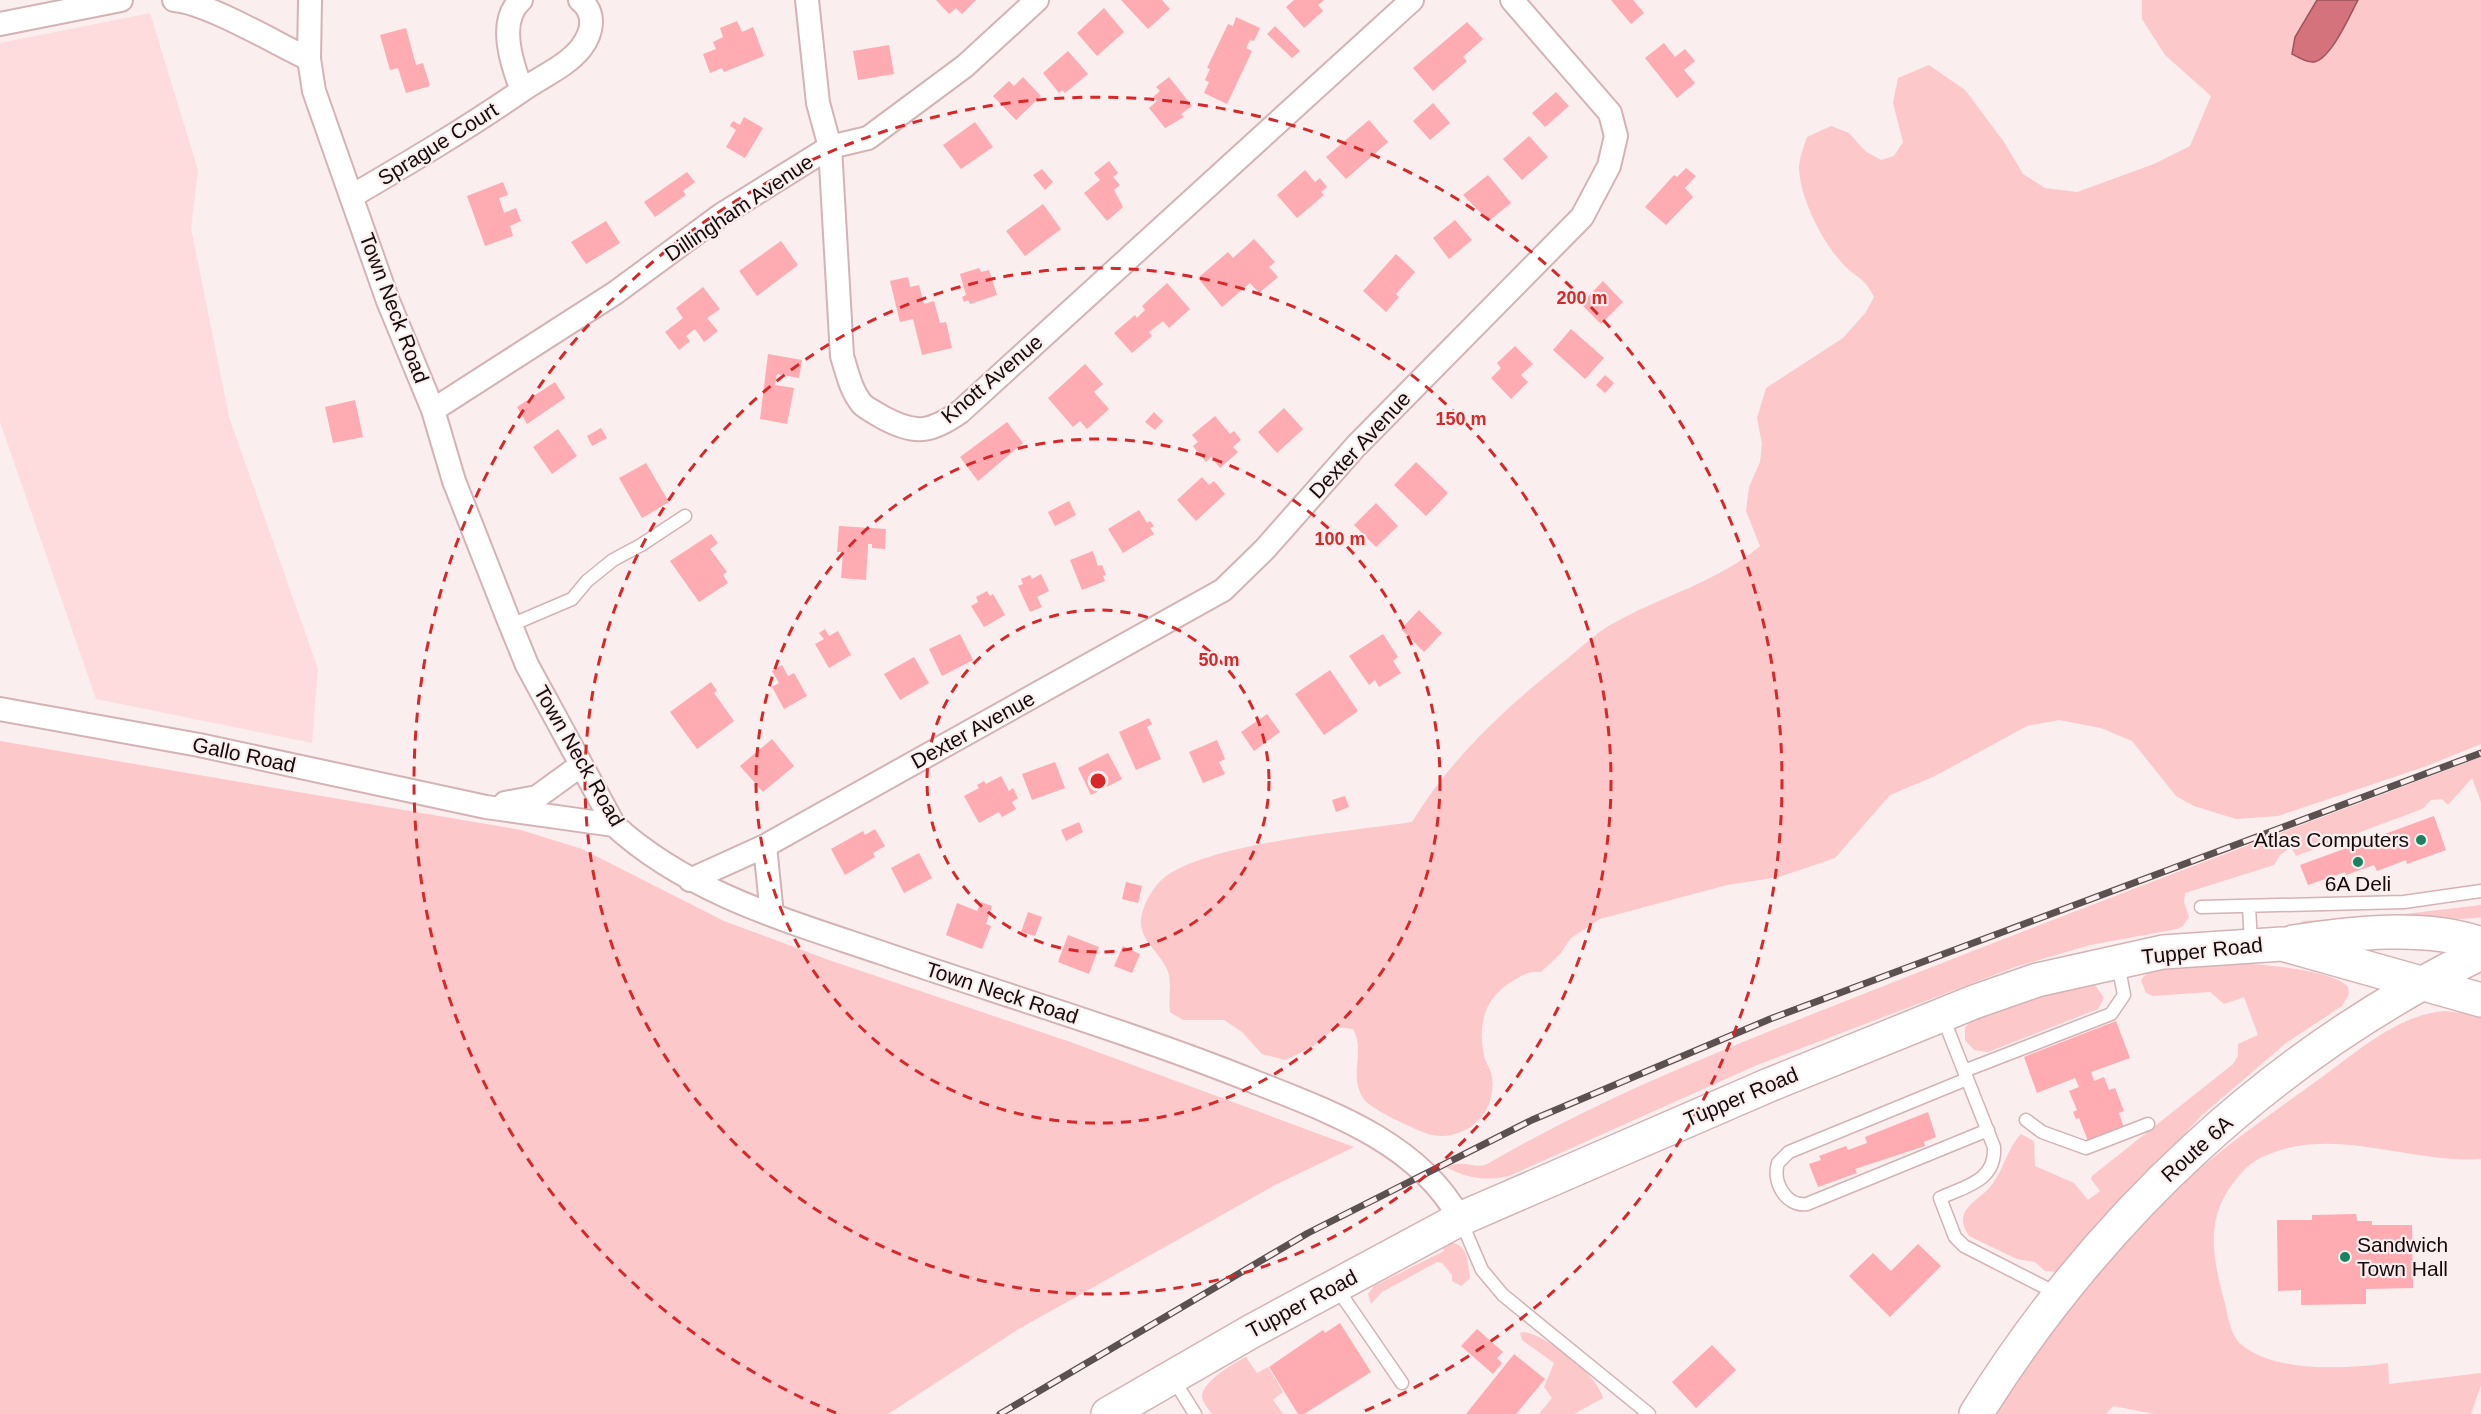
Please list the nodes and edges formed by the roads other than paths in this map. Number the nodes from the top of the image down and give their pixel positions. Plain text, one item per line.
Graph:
1 (121, 0) edge
2 (174, 0) edge
3 (310, 0) edge
4 (521, 0) edge
5 (580, 0) edge
6 (807, 0) edge
7 (1037, 0) edge
8 (1412, 0) edge
9 (1512, 0) edge
10 (0, 24) edge
11 (309, 59) junction
12 (522, 90) junction
13 (830, 147) junction
14 (352, 196) junction
15 (433, 410) junction
16 (685, 516) dead end
17 (511, 625) junction
18 (0, 709) edge
19 (581, 765) junction
20 (486, 807) junction
21 (614, 825) junction
22 (765, 846) junction
23 (690, 880) junction
24 (2481, 891) edge
25 (2249, 906) junction
26 (2201, 907) dead end
27 (772, 915) junction
28 (2267, 944) junction
29 (2481, 944) edge
30 (2481, 953) edge
31 (2117, 960) junction
32 (2419, 984) junction
33 (2481, 1000) edge
34 (1942, 1014) junction
35 (1966, 1075) junction
36 (2026, 1120) dead end
37 (2148, 1124) dead end
38 (1988, 1130) junction
39 (1460, 1219) junction
40 (1336, 1286) junction
41 (2059, 1294) junction
42 (1172, 1377) junction
43 (1402, 1383) dead end
44 (1108, 1414) edge
45 (1195, 1414) edge
46 (1649, 1414) edge
47 (1976, 1414) edge

1 - 10 street
2 - 11 street
3 - 11 street, Town Neck Road
4 - 12 street
5 - 12 street, Sprague Court
6 - 13 street, Knott Avenue
7 - 13 street, Dillingham Avenue
8 - 13 street, Knott Avenue
9 - 22 street, Dexter Avenue
11 - 14 street, Town Neck Road
12 - 14 street, Sprague Court
13 - 15 street, Dillingham Avenue
14 - 15 street, Town Neck Road
15 - 17 street, Town Neck Road
16 - 17 lane
17 - 19 street, Town Neck Road
18 - 20 street, Gallo Road
19 - 20 street, Gallo Road
19 - 21 street, Town Neck Road
20 - 21 street, Gallo Road
21 - 23 street, Town Neck Road
22 - 23 street, Dexter Avenue
22 - 27 street
23 - 27 street, Town Neck Road
24 - 25 lane
25 - 26 lane
25 - 28 lane
27 - 39 street, Town Neck Road
28 - 29 main road
28 - 31 main road, Tupper Road
28 - 32 main road, Tupper Road
30 - 32 main road, Route 6A
31 - 34 main road, Tupper Road
31 - 35 lane
32 - 33 main road, Tupper Road
32 - 41 main road, Route 6A
34 - 35 lane
34 - 39 main road, Tupper Road
35 - 38 lane
35 - 38 lane
36 - 37 lane
38 - 41 lane
39 - 40 main road, Tupper Road
39 - 46 lane
40 - 42 main road, Tupper Road
40 - 43 lane
41 - 47 main road, Route 6A
42 - 44 main road, Tupper Road
42 - 45 lane

